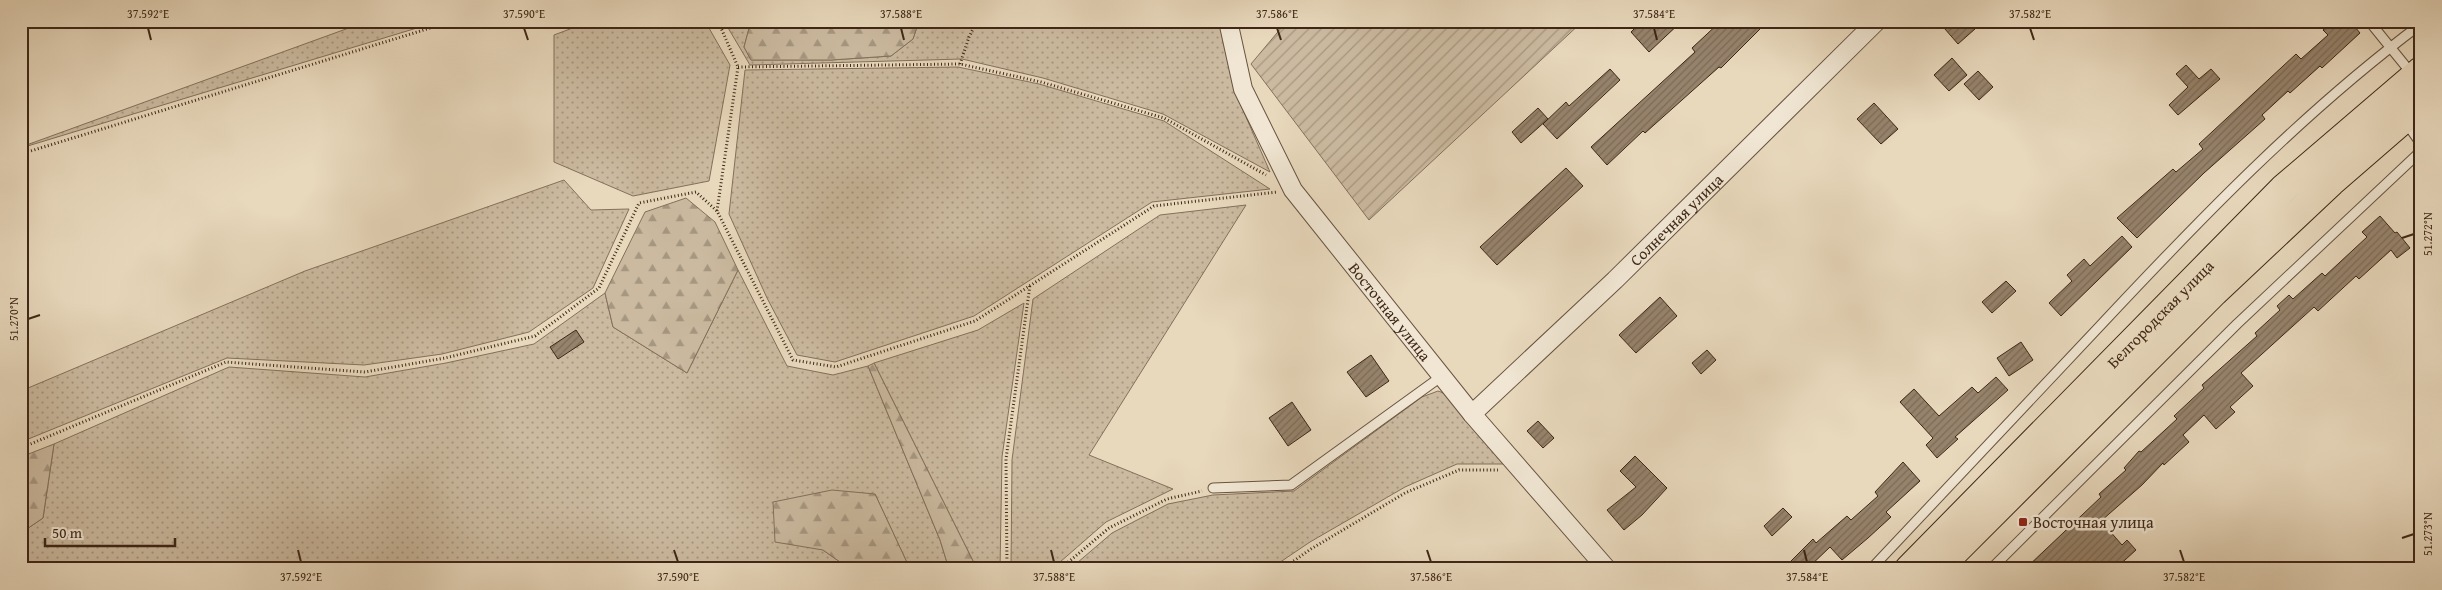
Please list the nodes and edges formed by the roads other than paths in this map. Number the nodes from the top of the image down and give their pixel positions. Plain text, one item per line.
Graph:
1 (1228, 21) edge
2 (1877, 21) edge
3 (2369, 21) edge
4 (2421, 24) edge
5 (2390, 47) junction
6 (2417, 73) edge
7 (2412, 111) edge
8 (2421, 144) edge
9 (2421, 151) edge
10 (1442, 376) junction
11 (1472, 414) junction
12 (1213, 488) road end
13 (1607, 569) edge
14 (1872, 569) edge
15 (1909, 569) edge
16 (1937, 569) edge
17 (1991, 569) edge

1 - 10 street, Восточная улица
2 - 11 street, Солнечная улица
3 - 5 lane
4 - 5 lane
5 - 6 lane
5 - 14 lane
6 - 15 main road, Белгородская улица
7 - 8 lane
7 - 16 main road, Белгородская улица
9 - 17 lane
10 - 11 street, Восточная улица
10 - 12 lane
11 - 13 street, Восточная улица

